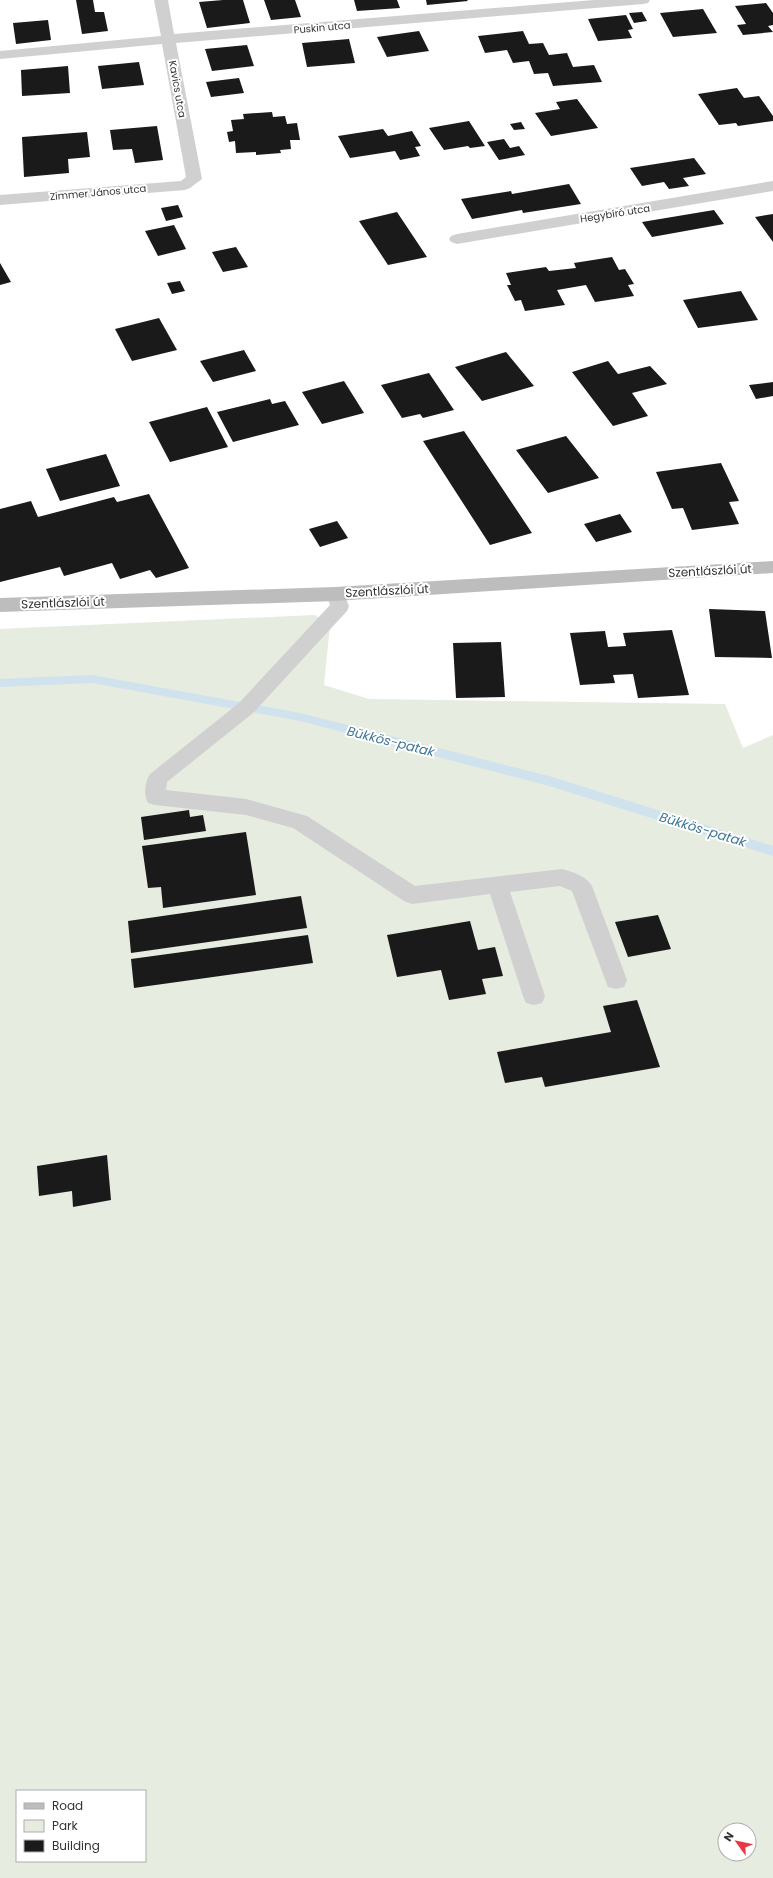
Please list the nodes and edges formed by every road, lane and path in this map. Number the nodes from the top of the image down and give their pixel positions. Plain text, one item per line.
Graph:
1 (161, 0) edge
2 (643, 0) edge
3 (169, 39) junction
4 (0, 55) edge
5 (194, 179) joint
6 (773, 186) edge
7 (0, 200) edge
8 (457, 239) dead end
9 (773, 568) edge
10 (335, 594) junction
11 (0, 605) edge
12 (497, 884) junction
13 (616, 980) dead end
14 (534, 996) dead end

1 - 3 street, Kavics utca
2 - 3 street, Puskin utca
3 - 4 street, Puskin utca
3 - 5 street, Kavics utca
5 - 7 street, Zimmer János utca
6 - 8 street, Hegybíró utca
9 - 10 main road, Szentlászlói út
10 - 11 main road, Szentlászlói út
10 - 12 street
12 - 13 street
12 - 14 street

